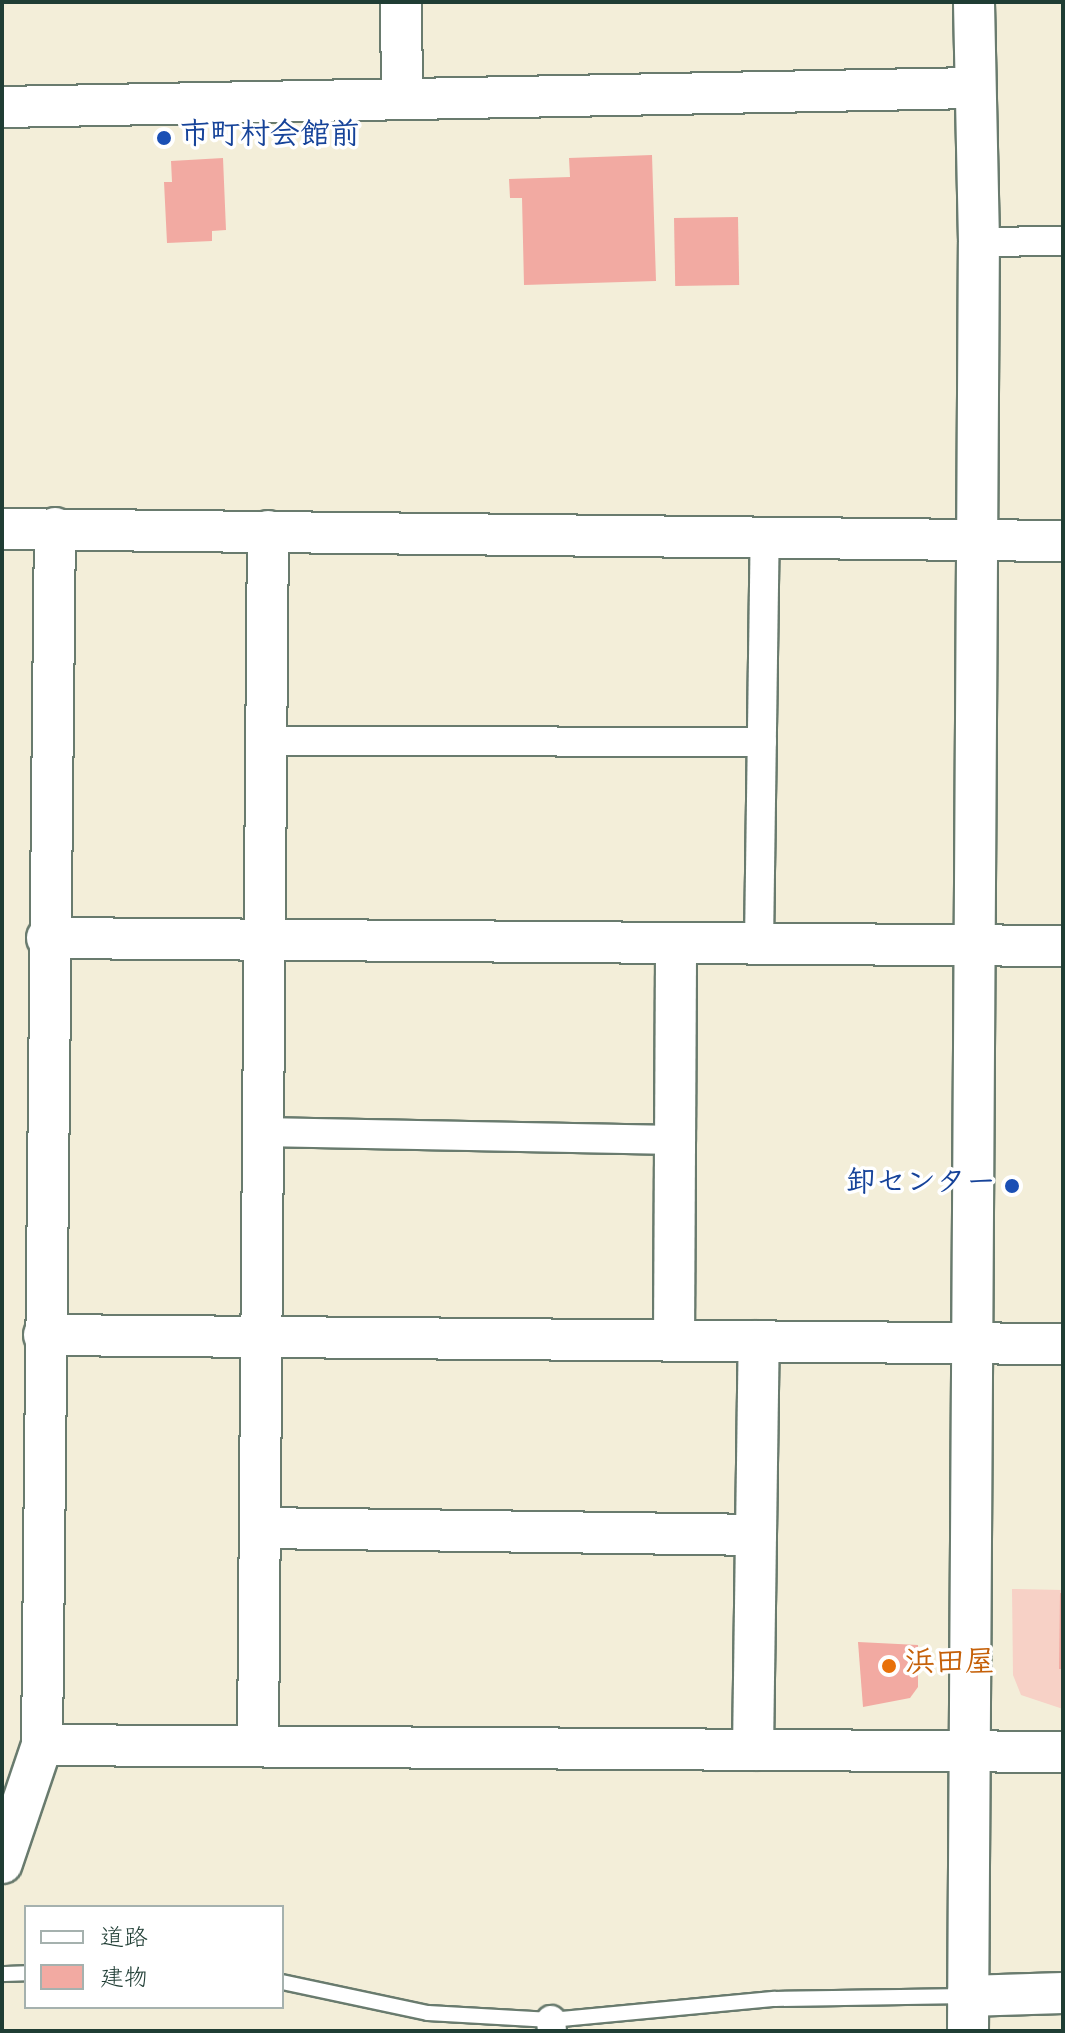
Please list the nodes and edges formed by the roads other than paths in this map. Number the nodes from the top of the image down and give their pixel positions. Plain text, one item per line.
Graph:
1 (401, 2) edge
2 (974, 2) edge
3 (975, 88) junction
4 (402, 99) junction
5 (2, 107) edge
6 (1063, 241) edge
7 (979, 242) junction
8 (55, 528) junction
9 (2, 529) edge
10 (268, 531) junction
11 (765, 535) junction
12 (977, 541) junction
13 (1063, 541) edge
14 (266, 741) junction
15 (762, 742) junction
16 (47, 938) junction
17 (264, 940) junction
18 (676, 943) junction
19 (759, 944) junction
20 (976, 945) junction
21 (1063, 946) edge
22 (263, 1132) junction
23 (675, 1140) junction
24 (44, 1335) junction
25 (261, 1337) junction
26 (674, 1340) junction
27 (759, 1341) junction
28 (971, 1343) junction
29 (1063, 1344) edge
30 (260, 1528) junction
31 (756, 1535) junction
32 (258, 1744) junction
33 (42, 1745) junction
34 (753, 1750) junction
35 (967, 1750) junction
36 (1063, 1752) edge
37 (2, 1863) edge
38 (24, 1973) edge
39 (2, 1974) edge
40 (284, 1982) edge
41 (1063, 1993) edge
42 (967, 2014) edge
43 (551, 2026) edge

1 - 4 street
2 - 3 street
3 - 4 street
3 - 7 street
4 - 5 street
6 - 7 street
7 - 12 street
8 - 9 street
8 - 10 street
8 - 16 street
10 - 11 street
10 - 14 street
11 - 12 street
11 - 15 street
12 - 13 street
12 - 20 street
14 - 15 street
14 - 17 street
15 - 19 street
16 - 17 street
16 - 24 street
17 - 18 street
17 - 22 street
18 - 19 street
18 - 23 street
19 - 20 street
20 - 21 street
20 - 28 street
22 - 23 street
22 - 25 street
23 - 26 street
24 - 25 street
24 - 33 street
25 - 26 street
25 - 30 street
26 - 27 street
27 - 28 street
27 - 31 street
28 - 29 street
28 - 35 street
30 - 31 street
30 - 32 street
31 - 34 street
32 - 33 street
32 - 34 street
33 - 37 street
34 - 35 street
35 - 36 street
35 - 42 street
38 - 39 lane
40 - 43 lane
41 - 42 street
42 - 43 lane

